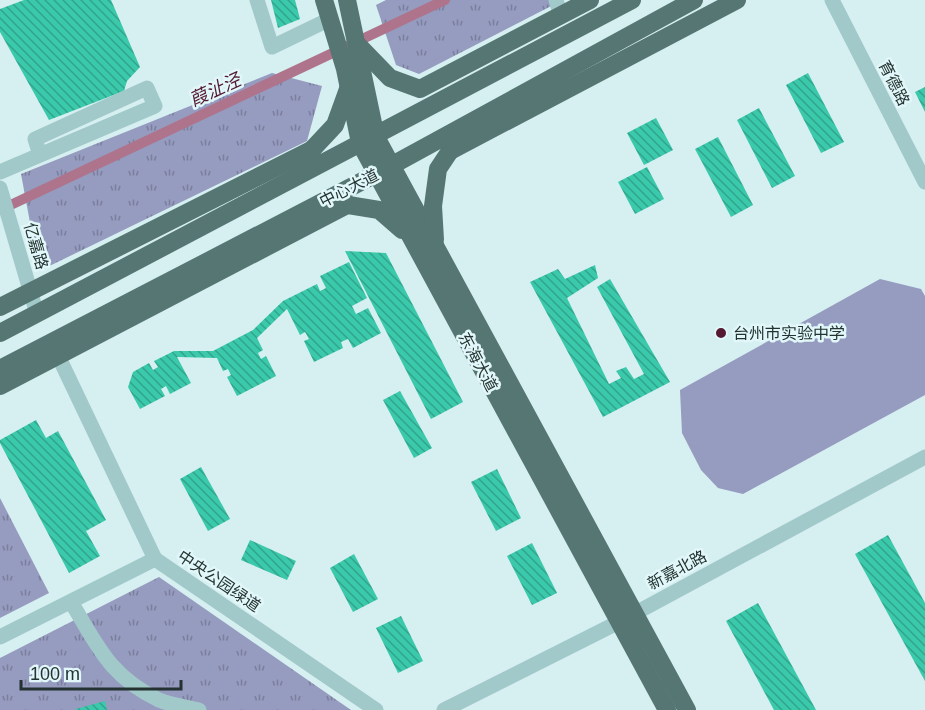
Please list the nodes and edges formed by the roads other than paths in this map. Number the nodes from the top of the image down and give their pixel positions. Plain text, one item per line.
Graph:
1 (257, 0) edge
2 (324, 0) edge
3 (347, 0) edge
4 (590, 0) edge
5 (632, 0) edge
6 (693, 0) edge
7 (736, 0) edge
8 (832, 0) edge
9 (563, 7) edge
10 (330, 19) junction
11 (591, 21) junction
12 (522, 36) junction
13 (358, 44) junction
14 (581, 72) junction
15 (348, 88) junction
16 (491, 111) junction
17 (368, 139) junction
18 (313, 149) junction
19 (450, 151) junction
20 (40, 155) junction
21 (384, 170) junction
22 (0, 172) edge
23 (925, 182) edge
24 (281, 184) junction
25 (1, 190) edge
26 (322, 202) junction
27 (348, 205) junction
28 (435, 245) junction
29 (416, 247) junction
30 (30, 291) junction
31 (0, 307) edge
32 (37, 314) junction
33 (0, 333) edge
34 (55, 349) junction
35 (0, 369) edge
36 (0, 386) edge
37 (925, 457) edge
38 (155, 559) junction
39 (71, 602) junction
40 (627, 618) junction
41 (0, 638) edge
42 (199, 710) edge
43 (376, 710) edge
44 (444, 710) edge
45 (667, 710) edge
46 (687, 710) edge

1 - 10 street
2 - 10 main road, 东海大道
3 - 13 main road, 东海大道
4 - 9 main road
5 - 11 main road
6 - 14 main road, 中心大道
7 - 14 main road
8 - 23 street, 育德路
9 - 12 main road
10 - 15 main road, 东海大道
11 - 12 main road
11 - 17 main road
12 - 13 main road
13 - 17 main road, 东海大道
14 - 16 main road, 中心大道
14 - 19 main road
15 - 17 main road, 东海大道
15 - 18 main road
16 - 19 main road
16 - 21 main road, 中心大道
17 - 21 main road, 东海大道
17 - 24 main road
18 - 24 main road
18 - 30 main road
19 - 28 main road
20 - 20 street
20 - 22 street
21 - 26 main road, 中心大道
21 - 28 main road, 东海大道
21 - 29 main road, 东海大道
24 - 32 main road
25 - 30 street, 亿嘉路
26 - 27 main road
26 - 34 main road, 中心大道
27 - 29 main road
27 - 34 main road
28 - 40 main road, 东海大道
29 - 40 main road, 东海大道
30 - 31 main road
30 - 32 street, 亿嘉路
32 - 33 main road
34 - 35 main road, 中心大道
34 - 36 main road
34 - 38 street
37 - 40 street, 新嘉北路
38 - 39 street, 中央公园绿道
38 - 43 street, 中央公园绿道
39 - 41 street, 中央公园绿道
39 - 42 street
40 - 44 street, 新嘉北路
40 - 45 main road, 东海大道
40 - 46 main road, 东海大道

